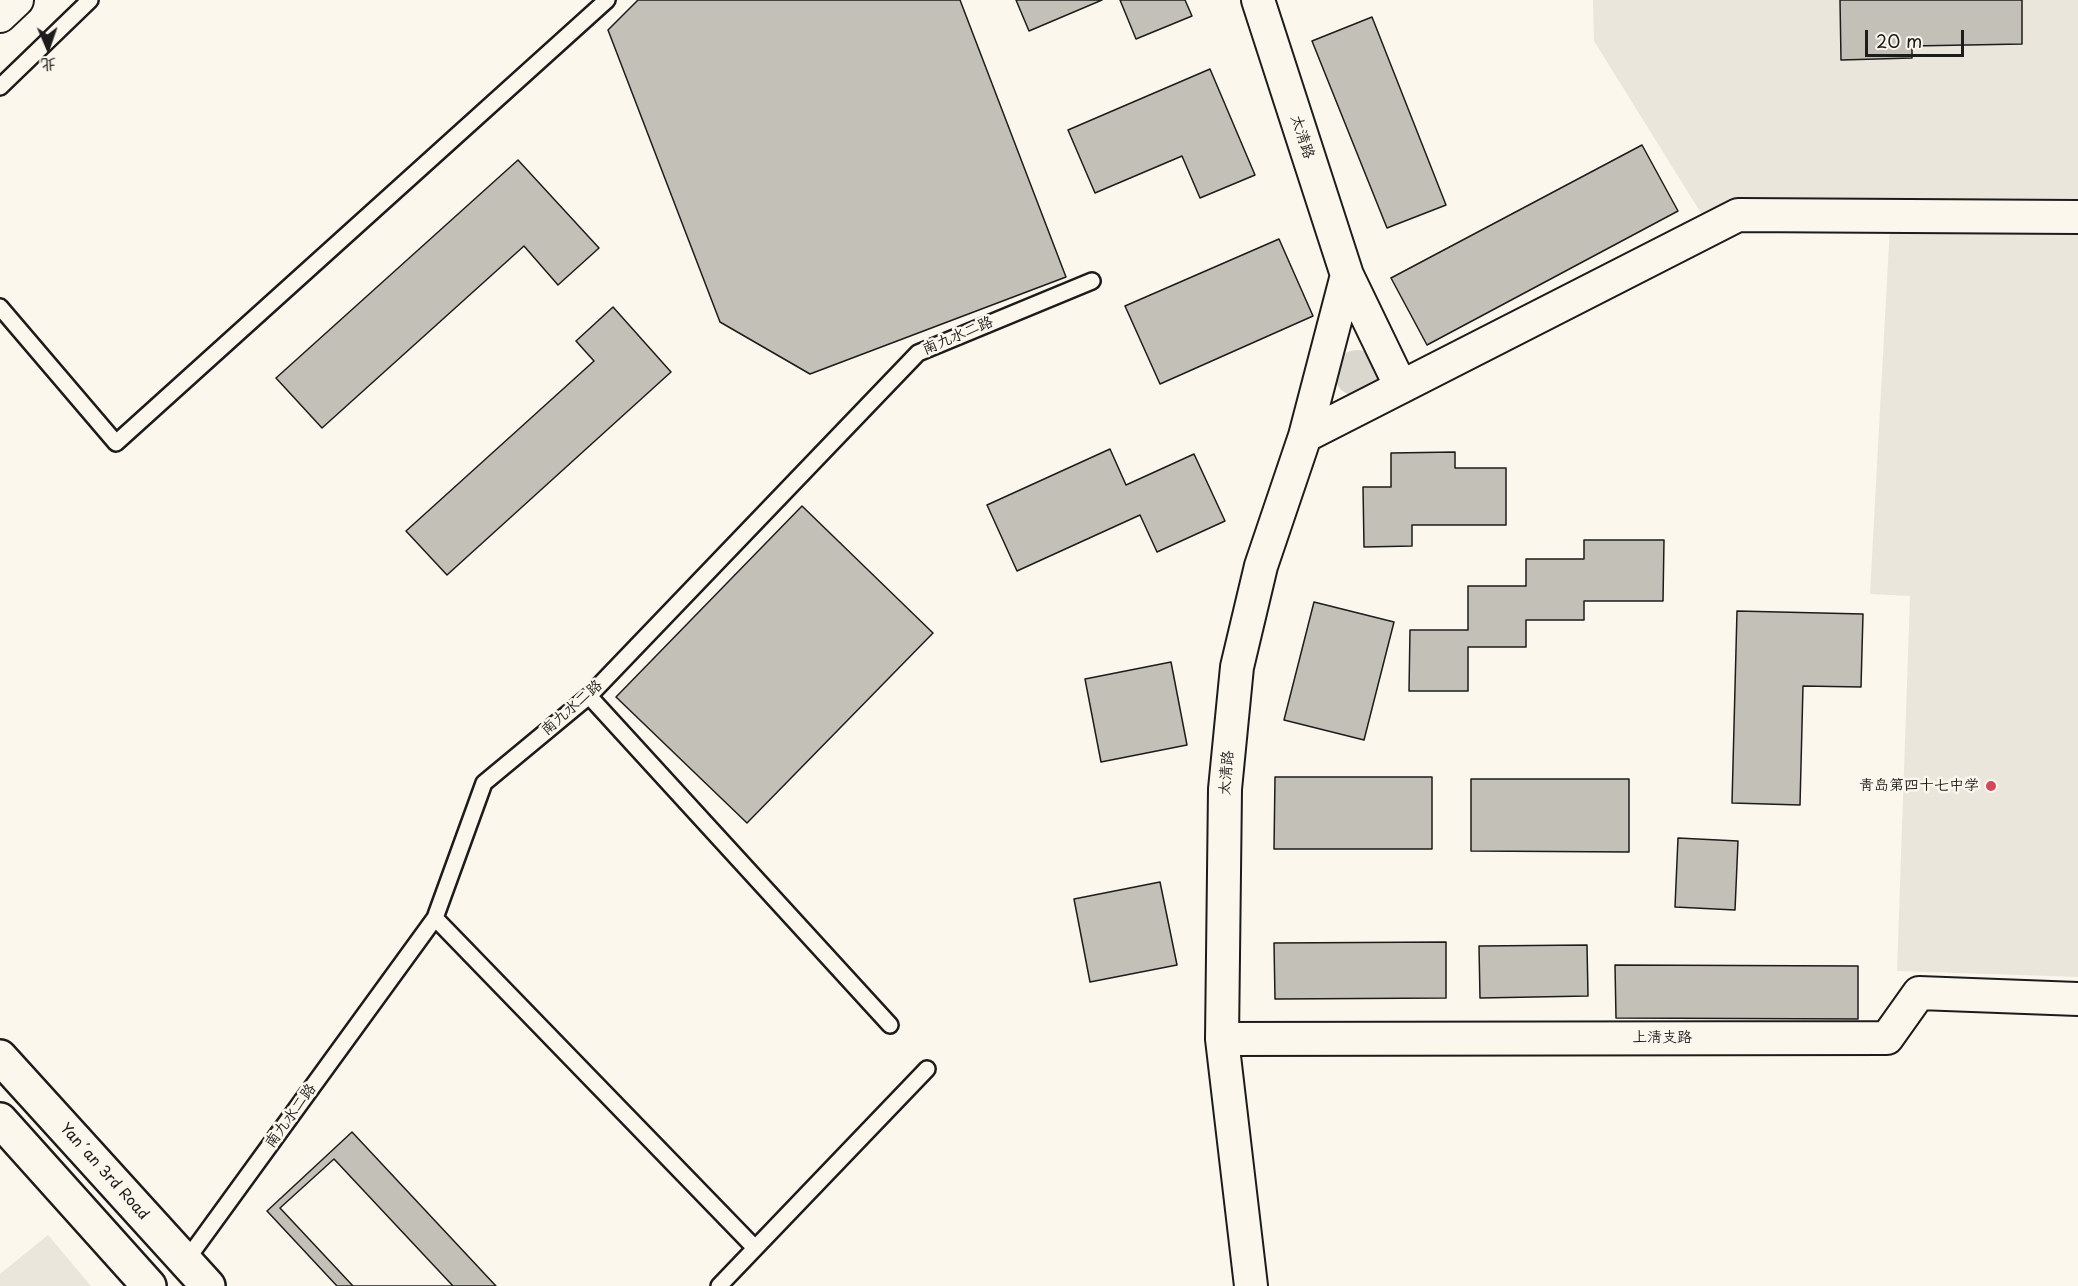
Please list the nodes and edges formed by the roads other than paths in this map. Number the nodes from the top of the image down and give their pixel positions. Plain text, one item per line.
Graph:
1 (18, 0) edge
2 (90, 0) edge
3 (607, 0) edge
4 (1257, 0) edge
5 (0, 16) edge
6 (0, 87) edge
7 (2078, 217) edge
8 (1347, 274) junction
9 (1092, 281) dead end
10 (0, 308) edge
11 (1401, 387) junction
12 (1305, 436) junction
13 (589, 696) junction
14 (435, 918) junction
15 (2078, 999) edge
16 (890, 1025) dead end
17 (1222, 1039) junction
18 (0, 1057) edge
19 (927, 1069) dead end
20 (0, 1120) edge
21 (755, 1248) junction
22 (185, 1262) junction
23 (149, 1286) edge
24 (208, 1286) edge
25 (719, 1286) edge
26 (1251, 1286) edge

1 - 5 street
2 - 6 lane
3 - 10 lane
4 - 8 street, 太清路
7 - 11 street
8 - 11 street, 太清路
8 - 12 street, 太清路
9 - 13 lane, 南九水二路
11 - 12 street
12 - 17 street, 太清路
13 - 14 lane, 南九水二路
13 - 16 lane
14 - 21 lane
14 - 22 lane, 南九水二路
15 - 17 street, 上清支路
17 - 26 street, 太清路
18 - 22 main road, Yan´an 3rd Road
19 - 21 lane
20 - 23 main road
21 - 25 lane
22 - 24 main road, Yan´an 3rd Road

